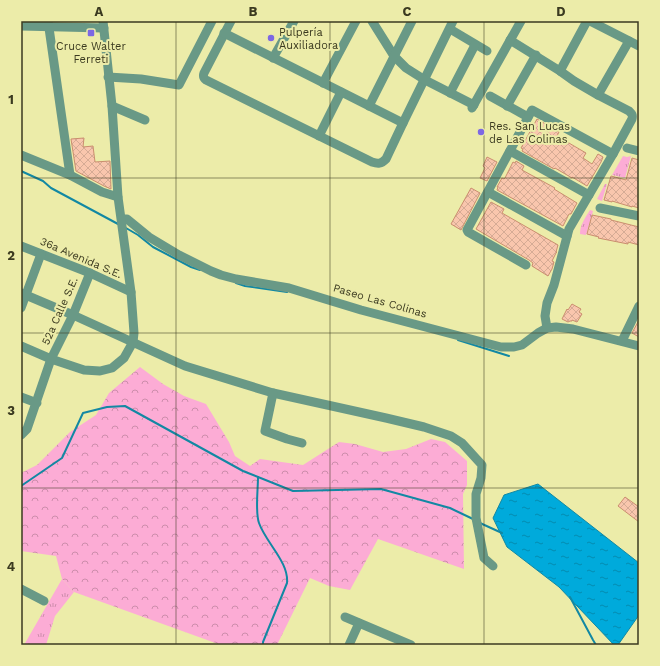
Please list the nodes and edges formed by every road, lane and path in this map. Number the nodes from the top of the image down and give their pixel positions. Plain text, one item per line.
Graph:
1 (212, 21) edge
2 (231, 21) edge
3 (294, 21) edge
4 (356, 21) edge
5 (372, 21) edge
6 (412, 21) edge
7 (521, 21) edge
8 (587, 21) edge
9 (590, 21) edge
10 (49, 24) edge
11 (104, 24) edge
12 (451, 25) edge
13 (21, 26) edge
14 (224, 33) junction
15 (510, 40) junction
16 (629, 41) junction
17 (475, 45) junction
18 (639, 46) edge
19 (487, 51) dead end
20 (536, 55) junction
21 (394, 56) junction
22 (273, 58) junction
23 (560, 70) junction
24 (108, 76) junction
25 (425, 80) junction
26 (323, 83) junction
27 (341, 92) junction
28 (450, 92) junction
29 (598, 95) junction
30 (490, 96) dead end
31 (112, 106) junction
32 (368, 106) junction
33 (507, 106) junction
34 (528, 117) junction
35 (145, 120) dead end
36 (403, 123) junction
37 (319, 136) junction
38 (627, 148) dead end
39 (510, 151) junction
40 (639, 151) edge
41 (613, 154) junction
42 (21, 155) edge
43 (70, 175) junction
44 (488, 192) junction
45 (589, 195) junction
46 (118, 197) junction
47 (600, 208) dead end
48 (639, 216) edge
49 (122, 220) junction
50 (567, 236) junction
51 (21, 246) edge
52 (42, 254) junction
53 (526, 265) dead end
54 (90, 273) junction
55 (131, 292) junction
56 (24, 294) edge
57 (639, 306) edge
58 (21, 308) edge
59 (73, 315) junction
60 (547, 328) junction
61 (622, 341) junction
62 (133, 342) junction
63 (21, 346) edge
64 (639, 346) edge
65 (52, 359) junction
66 (273, 393) junction
67 (21, 397) edge
68 (37, 402) junction
69 (21, 435) edge
70 (302, 443) dead end
71 (493, 566) dead end
72 (21, 589) edge
73 (44, 600) dead end
74 (346, 617) dead end
75 (359, 623) junction
76 (349, 645) edge
77 (411, 645) edge

1 - 24 street
2 - 14 street
3 - 22 street
4 - 26 street
5 - 21 street
6 - 21 street
7 - 15 street
8 - 23 street
9 - 16 street
10 - 11 street
10 - 13 street
10 - 43 street
11 - 24 street
12 - 17 street
12 - 25 street
14 - 22 street
14 - 37 street
15 - 20 street
15 - 28 street
16 - 18 street
16 - 29 street
17 - 19 street
17 - 28 street
20 - 23 street
20 - 33 street
21 - 25 street
21 - 32 street
22 - 26 street
23 - 29 street
24 - 31 street
25 - 28 street
25 - 36 street
26 - 27 street
27 - 32 street
27 - 37 street
29 - 41 street
30 - 33 street
31 - 35 street
31 - 46 street
32 - 36 street
33 - 34 street
34 - 39 street
34 - 41 street
36 - 37 street
38 - 40 street
39 - 44 street
39 - 45 street
41 - 45 street
42 - 43 street
43 - 46 street
44 - 50 street
44 - 53 street
45 - 50 street
46 - 49 street
47 - 48 street
49 - 55 street
49 - 60 street, Paseo Las Colinas
50 - 60 street
51 - 52 street, 36a Avenida S.E.
52 - 54 street, 36a Avenida S.E.
52 - 56 street
54 - 55 street, 36a Avenida S.E.
54 - 59 street, 52a Calle S.E.
55 - 62 street
56 - 58 street
56 - 59 street
57 - 61 street
59 - 62 street
59 - 65 street, 52a Calle S.E.
60 - 61 street
61 - 64 street
62 - 65 street
62 - 66 street
63 - 65 street
65 - 68 street, 52a Calle S.E.
66 - 70 street
66 - 71 street
67 - 68 street
68 - 69 street, 52a Calle S.E.
72 - 73 street
74 - 75 street
75 - 76 street
75 - 77 street

